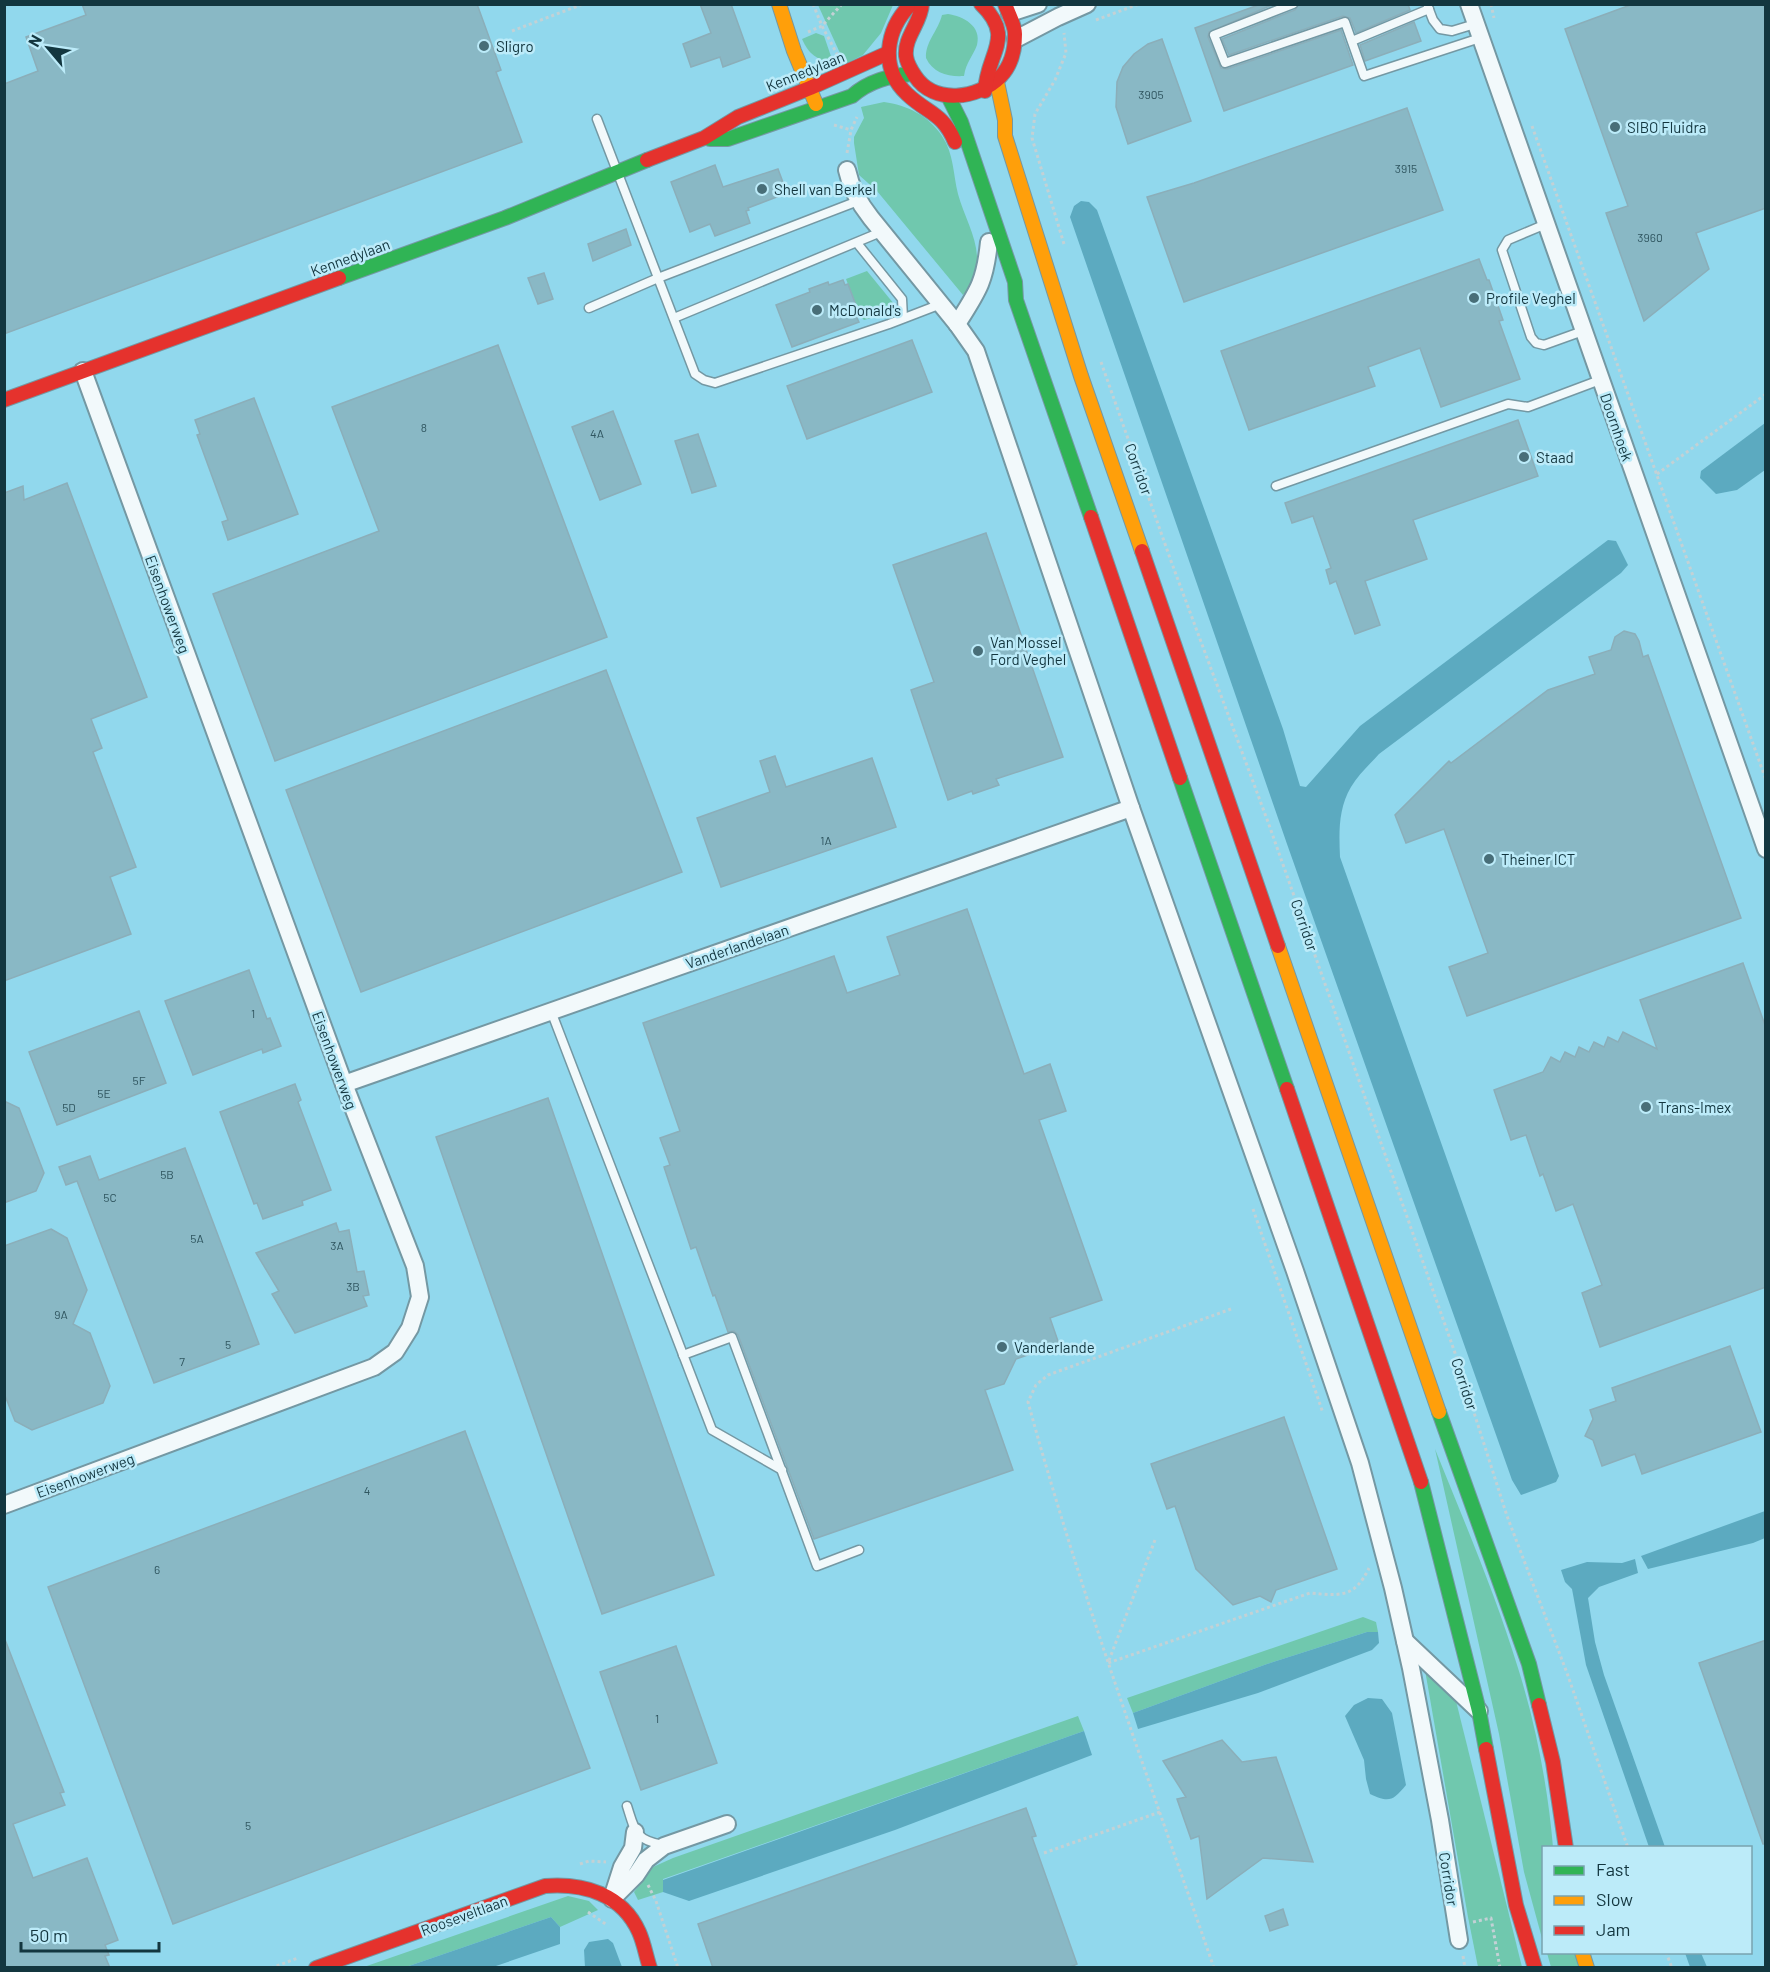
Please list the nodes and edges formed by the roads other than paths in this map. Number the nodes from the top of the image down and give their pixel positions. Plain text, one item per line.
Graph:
1 (779, 4) edge
2 (981, 4) edge
3 (1038, 4) edge
4 (1087, 4) edge
5 (1293, 4) edge
6 (1469, 4) edge
7 (913, 5) edge
8 (1428, 7) edge
9 (1003, 11) edge
10 (1478, 31) junction
11 (1016, 39) junction
12 (1352, 40) junction
13 (888, 52) junction
14 (912, 73) junction
15 (898, 82) junction
16 (991, 85) junction
17 (810, 88) junction
18 (948, 96) junction
19 (818, 109) junction
20 (597, 119) dead end
21 (704, 138) junction
22 (847, 170) dead end
23 (616, 171) junction
24 (858, 201) junction
25 (1546, 224) junction
26 (881, 232) junction
27 (989, 242) junction
28 (857, 243) junction
29 (658, 278) junction
30 (1016, 300) junction
31 (941, 304) junction
32 (589, 308) dead end
33 (674, 318) junction
34 (903, 318) junction
35 (957, 324) junction
36 (1583, 331) junction
37 (83, 371) junction
38 (1600, 380) junction
39 (4, 400) edge
40 (1276, 486) dead end
41 (1131, 808) junction
42 (1766, 849) edge
43 (551, 1011) junction
44 (344, 1084) junction
45 (683, 1355) junction
46 (782, 1470) junction
47 (4, 1505) edge
48 (859, 1550) dead end
49 (1405, 1641) junction
50 (1479, 1711) junction
51 (627, 1806) dead end
52 (727, 1824) dead end
53 (635, 1832) junction
54 (664, 1845) junction
55 (1566, 1846) edge
56 (612, 1899) junction
57 (1458, 1933) road end
58 (316, 1968) edge
59 (650, 1968) edge
60 (1535, 1968) edge

1 - 17 main road
2 - 9 main road
3 - 9 street
4 - 11 street
5 - 12 lane
6 - 10 street, Doornhoek
7 - 13 main road
7 - 14 main road
8 - 10 lane
8 - 12 lane
9 - 11 main road
9 - 16 main road
10 - 12 lane
10 - 25 street, Doornhoek
11 - 16 main road
13 - 15 main road
13 - 17 main road, Kennedylaan
14 - 15 main road, Kennedylaan
14 - 18 main road
15 - 19 main road, Kennedylaan
15 - 27 main road
16 - 18 main road
16 - 55 main road, Corridor
17 - 19 main road
17 - 21 main road, Kennedylaan
18 - 30 main road
19 - 21 main road, Kennedylaan
20 - 23 lane
21 - 23 main road, Kennedylaan
22 - 24 street, Corridor
23 - 29 lane
23 - 37 main road, Kennedylaan
24 - 26 street, Corridor
24 - 29 lane
25 - 36 street, Doornhoek
25 - 36 lane
26 - 28 lane
26 - 31 street, Corridor
27 - 30 main road
27 - 35 street
28 - 33 lane
28 - 34 lane
29 - 32 lane
29 - 33 lane
30 - 50 main road
31 - 34 lane
31 - 35 street, Corridor
33 - 34 lane
35 - 41 street, Corridor
36 - 38 street, Doornhoek
37 - 39 main road, Kennedylaan
37 - 44 street, Eisenhowerweg
38 - 40 lane
38 - 42 street, Doornhoek
41 - 43 street, Vanderlandelaan
41 - 49 street, Corridor
43 - 44 street, Vanderlandelaan
43 - 45 lane
44 - 47 street, Eisenhowerweg
45 - 46 lane
45 - 46 lane
46 - 48 lane
49 - 50 street
49 - 57 street, Corridor
50 - 60 main road
51 - 53 lane
52 - 54 street
53 - 54 lane
53 - 56 street
54 - 56 street
56 - 58 main road, Rooseveltlaan
56 - 59 main road

